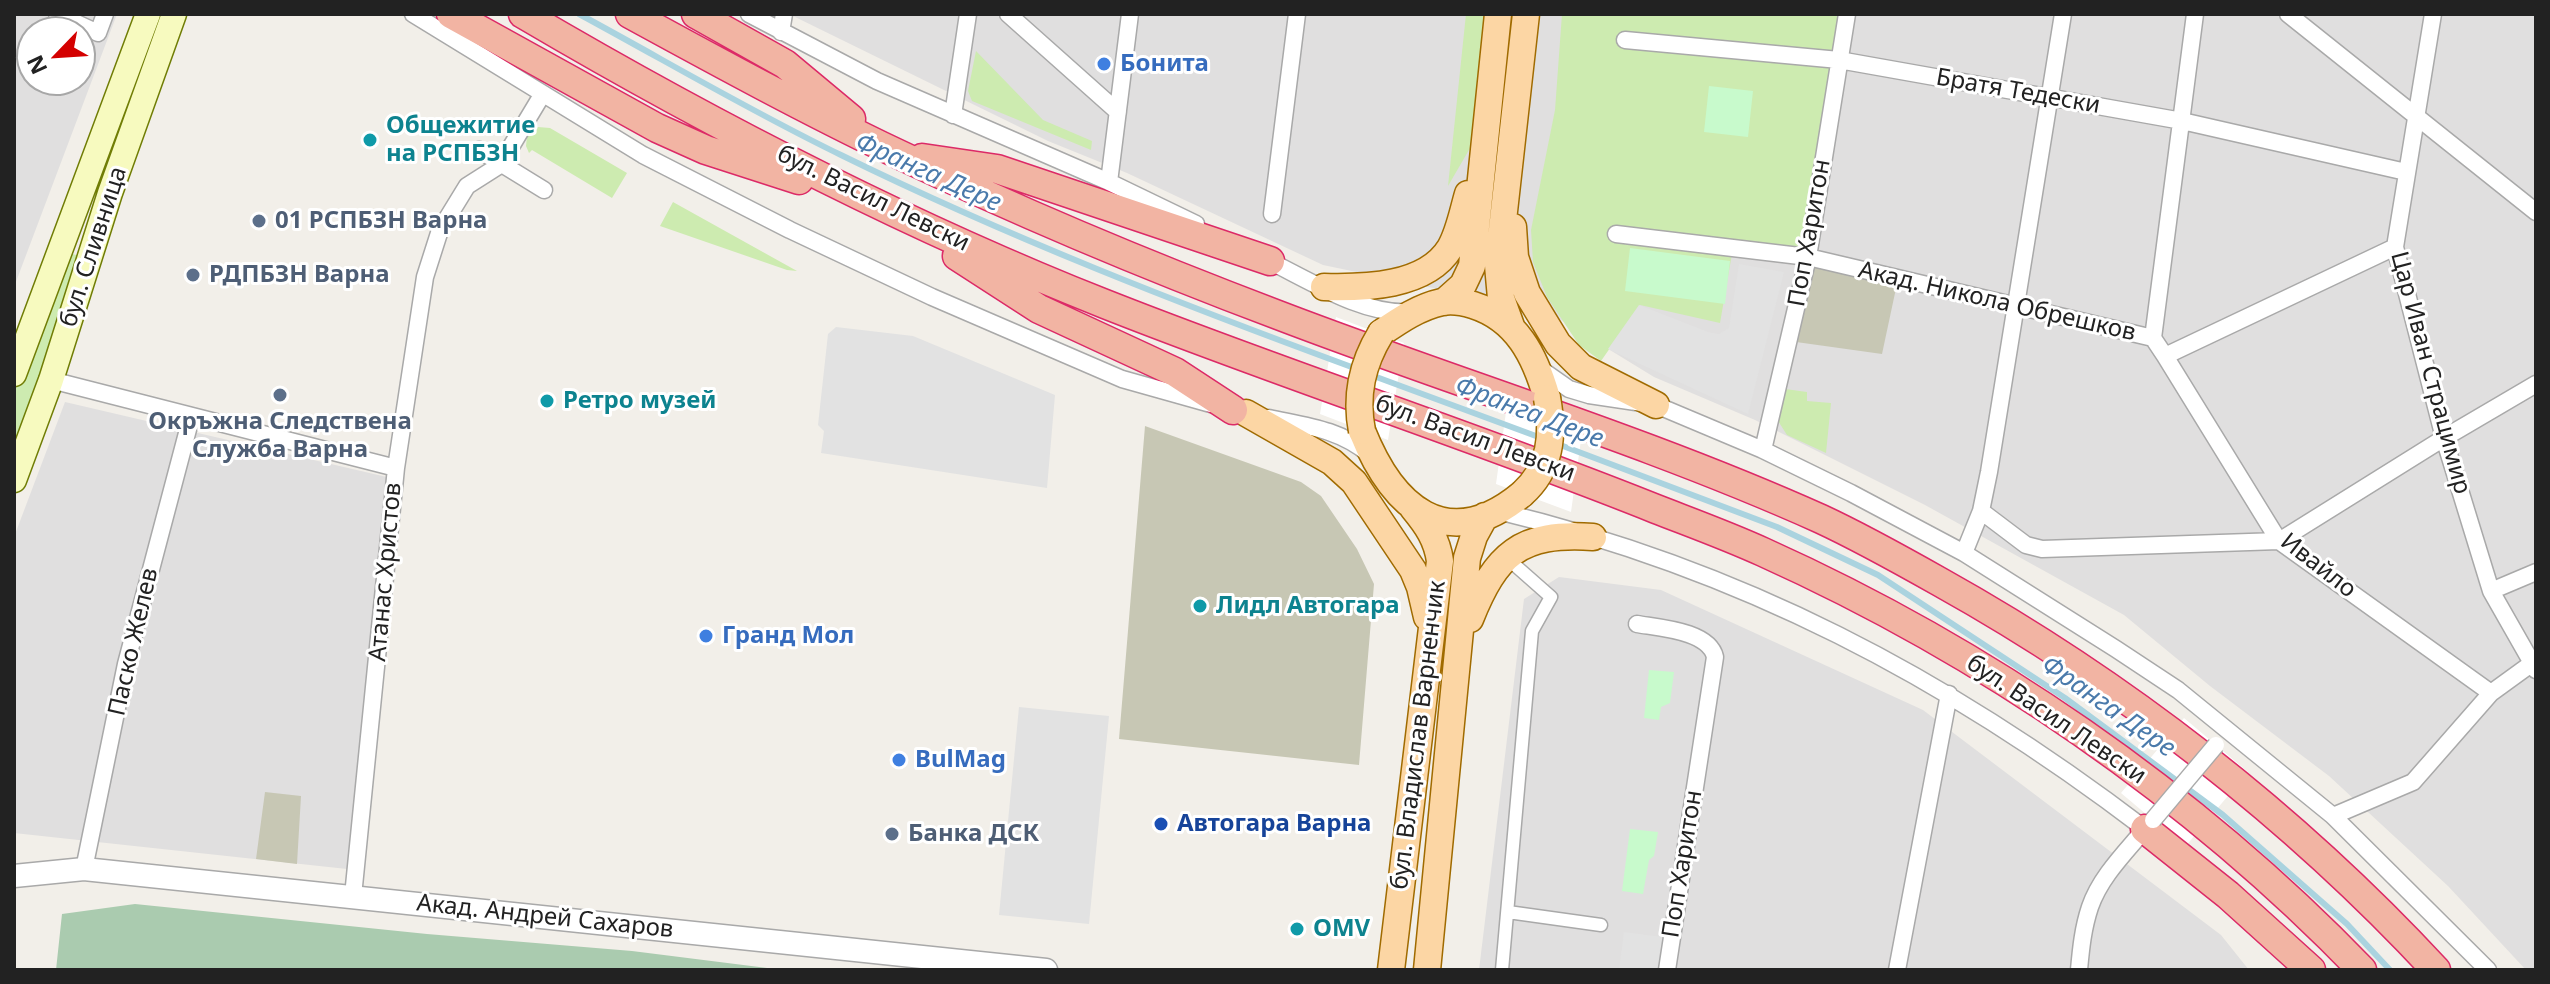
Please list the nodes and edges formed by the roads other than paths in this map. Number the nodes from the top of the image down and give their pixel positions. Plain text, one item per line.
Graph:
1 (57, 14) edge
2 (105, 14) edge
3 (148, 14) edge
4 (174, 14) edge
5 (181, 14) edge
6 (413, 14) edge
7 (451, 14) edge
8 (523, 14) edge
9 (630, 14) edge
10 (696, 14) edge
11 (749, 14) edge
12 (784, 14) edge
13 (968, 14) edge
14 (1008, 14) edge
15 (1130, 14) edge
16 (1297, 14) edge
17 (1498, 14) edge
18 (1526, 14) edge
19 (1847, 14) edge
20 (2063, 14) edge
21 (2195, 14) edge
22 (2288, 14) edge
23 (2433, 14) edge
24 (781, 32) junction
25 (1625, 40) dead end
26 (163, 45) junction
27 (1839, 60) junction
28 (542, 95) junction
29 (2049, 98) junction
30 (1118, 112) junction
31 (953, 115) junction
32 (2417, 117) junction
33 (2182, 121) junction
34 (1484, 141) junction
35 (479, 150) dead end
36 (892, 151) junction
37 (500, 165) junction
38 (2406, 172) junction
39 (1508, 175) junction
40 (1109, 182) junction
41 (544, 190) dead end
42 (878, 205) junction
43 (2536, 212) edge
44 (1272, 214) dead end
45 (1616, 234) dead end
46 (2395, 247) junction
47 (60, 250) junction
48 (1808, 257) junction
49 (89, 259) junction
50 (1270, 261) junction
51 (1324, 287) junction
52 (1444, 302) junction
53 (2014, 307) junction
54 (1417, 311) junction
55 (1511, 326) junction
56 (2153, 338) junction
57 (2165, 356) junction
58 (1538, 367) junction
59 (14, 374) edge
60 (51, 380) junction
61 (2536, 384) edge
62 (1656, 405) junction
63 (1239, 412) junction
64 (191, 418) junction
65 (2444, 438) junction
66 (1763, 450) junction
67 (1374, 457) junction
68 (396, 468) junction
69 (14, 480) edge
70 (1413, 508) junction
71 (1981, 511) junction
72 (1491, 514) junction
73 (1593, 537) junction
74 (2279, 541) junction
75 (1964, 553) junction
76 (1517, 567) dead end
77 (2536, 572) edge
78 (2491, 591) junction
79 (1637, 624) dead end
80 (1431, 643) junction
81 (1459, 644) junction
82 (2534, 666) edge
83 (2491, 693) junction
84 (1949, 694) junction
85 (2229, 730) junction
86 (2333, 816) junction
87 (2149, 824) junction
88 (84, 869) junction
89 (43, 874) junction
90 (14, 876) edge
91 (14, 885) edge
92 (353, 896) junction
93 (1508, 912) junction
94 (1601, 925) dead end
95 (1046, 970) edge
96 (1391, 970) edge
97 (1427, 970) edge
98 (1502, 970) edge
99 (1667, 970) edge
100 (1897, 970) edge
101 (2079, 970) edge
102 (2311, 970) edge
103 (2362, 970) edge
104 (2436, 970) edge
105 (2488, 970) edge

1 - 2 street
3 - 47 main road, бул. Сливница
4 - 26 main road, бул. Сливница
5 - 26 main road
6 - 28 street
7 - 42 highway
8 - 42 highway, бул. Васил Левски
9 - 36 highway, бул. Васил Левски
10 - 36 highway
11 - 24 street
12 - 24 street
13 - 31 street
14 - 30 street
15 - 30 street
16 - 44 street
17 - 34 main road
18 - 39 main road
19 - 27 street, Поп Харитон
20 - 29 street
21 - 33 street
22 - 32 street
23 - 32 street, Цар Иван Страцимир
24 - 31 street
25 - 27 street, Братя Тедески
26 - 49 main road, бул. Сливница
27 - 29 street, Братя Тедески
27 - 48 street, Поп Харитон
28 - 37 street, Атанас Христов
28 - 63 street
29 - 33 street, Братя Тедески
29 - 53 street
30 - 40 street
31 - 40 street
32 - 38 street, Цар Иван Страцимир
32 - 43 street
33 - 38 street, Братя Тедески
33 - 56 street
34 - 51 main road
34 - 52 main road
35 - 37 street
36 - 50 highway
36 - 104 highway, бул. Васил Левски
37 - 41 street
37 - 68 street, Атанас Христов
38 - 46 street, Цар Иван Страцимир
39 - 55 main road
39 - 62 main road
40 - 50 street
42 - 63 highway
42 - 103 highway, бул. Васил Левски
45 - 48 street, Акад. Никола Обрешков
46 - 57 street, Акад. Никола Обрешков
46 - 65 street, Цар Иван Страцимир
47 - 49 main road
47 - 59 main road, бул. Сливница
48 - 53 street, Акад. Никола Обрешков
48 - 66 street, Поп Харитон
49 - 60 main road, бул. Сливница
50 - 51 street
51 - 54 street
52 - 54 main road
52 - 55 main road
53 - 56 street, Акад. Никола Обрешков
53 - 71 street
54 - 67 main road, bridge
55 - 58 main road
56 - 57 street, Акад. Никола Обрешков
57 - 74 street, Ивайло
58 - 62 street
58 - 72 main road, bridge
60 - 64 street
60 - 69 main road, бул. Сливница
61 - 65 street
62 - 66 street
63 - 67 street
63 - 80 main road
64 - 68 street
64 - 88 street, Паско Желев
65 - 74 street
65 - 78 street, Цар Иван Страцимир
66 - 75 street
67 - 70 main road
68 - 92 street, Атанас Христов
70 - 72 main road
70 - 80 main road, бул. Владислав Варненчик
71 - 74 street
71 - 75 street
72 - 73 street
72 - 81 main road, бул. Владислав Варненчик
73 - 81 main road
73 - 84 street
74 - 83 street, Ивайло
75 - 85 street
76 - 93 street
77 - 78 street
78 - 82 street, Цар Иван Страцимир
79 - 99 street, Поп Харитон
80 - 96 main road, бул. Владислав Варненчик
81 - 97 main road, бул. Владислав Варненчик
82 - 83 street
83 - 86 street
84 - 87 street
84 - 100 street
85 - 86 street
85 - 87 street, bridge
86 - 105 street
87 - 101 street
87 - 102 highway
88 - 89 street, Акад. Андрей Сахаров
88 - 92 street, Акад. Андрей Сахаров
89 - 90 street, Акад. Андрей Сахаров
89 - 91 street, Акад. Андрей Сахаров
92 - 95 street, Акад. Андрей Сахаров
93 - 94 street
93 - 98 street

